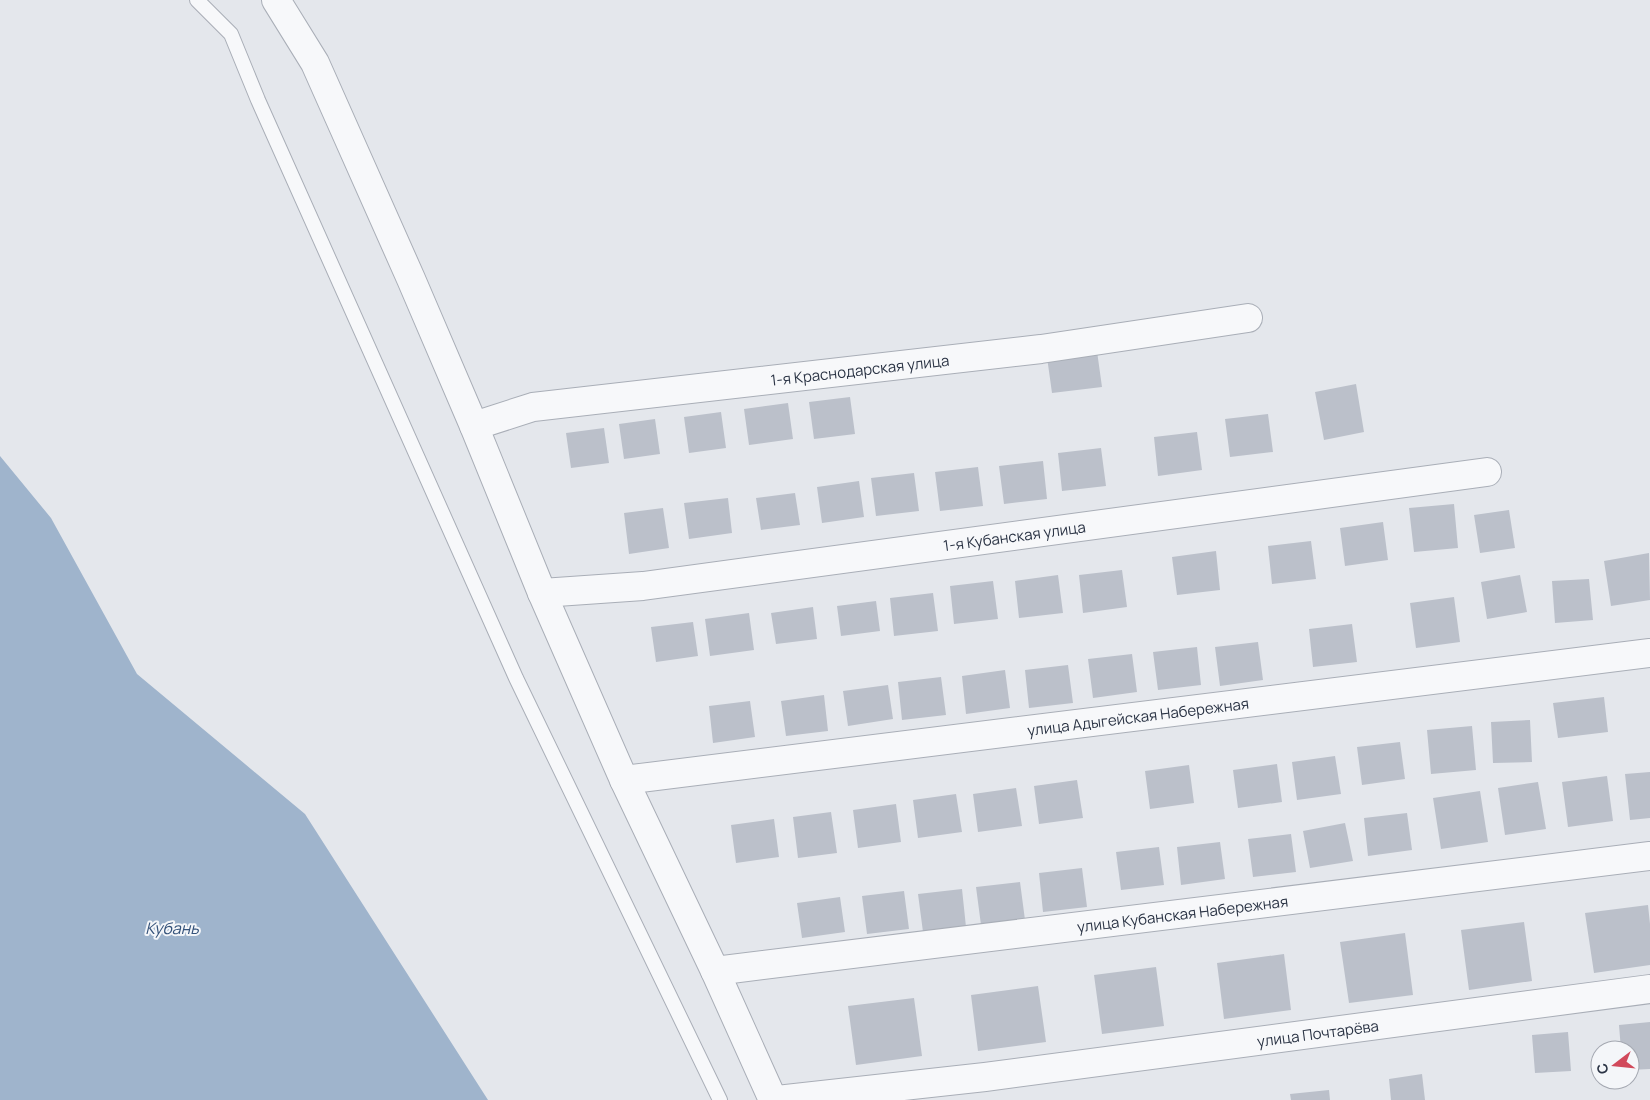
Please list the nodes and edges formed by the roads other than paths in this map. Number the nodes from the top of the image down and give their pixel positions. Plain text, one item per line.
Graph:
1 (197, 0) edge
2 (276, 0) edge
3 (1248, 318) dead end
4 (474, 426) junction
5 (1488, 472) dead end
6 (542, 593) junction
7 (1650, 654) edge
8 (624, 780) junction
9 (1650, 856) edge
10 (715, 971) junction
11 (1650, 990) edge
12 (720, 1100) edge
13 (772, 1100) edge
14 (777, 1100) edge

1 - 12 lane
2 - 4 street
3 - 4 street, 1-я Краснодарская улица
4 - 6 street
5 - 6 street, 1-я Кубанская улица
6 - 8 street
7 - 8 street, улица Адыгейская Набережная
8 - 10 street
9 - 10 street, улица Кубанская Набережная
10 - 13 street
11 - 14 street, улица Почтарёва

